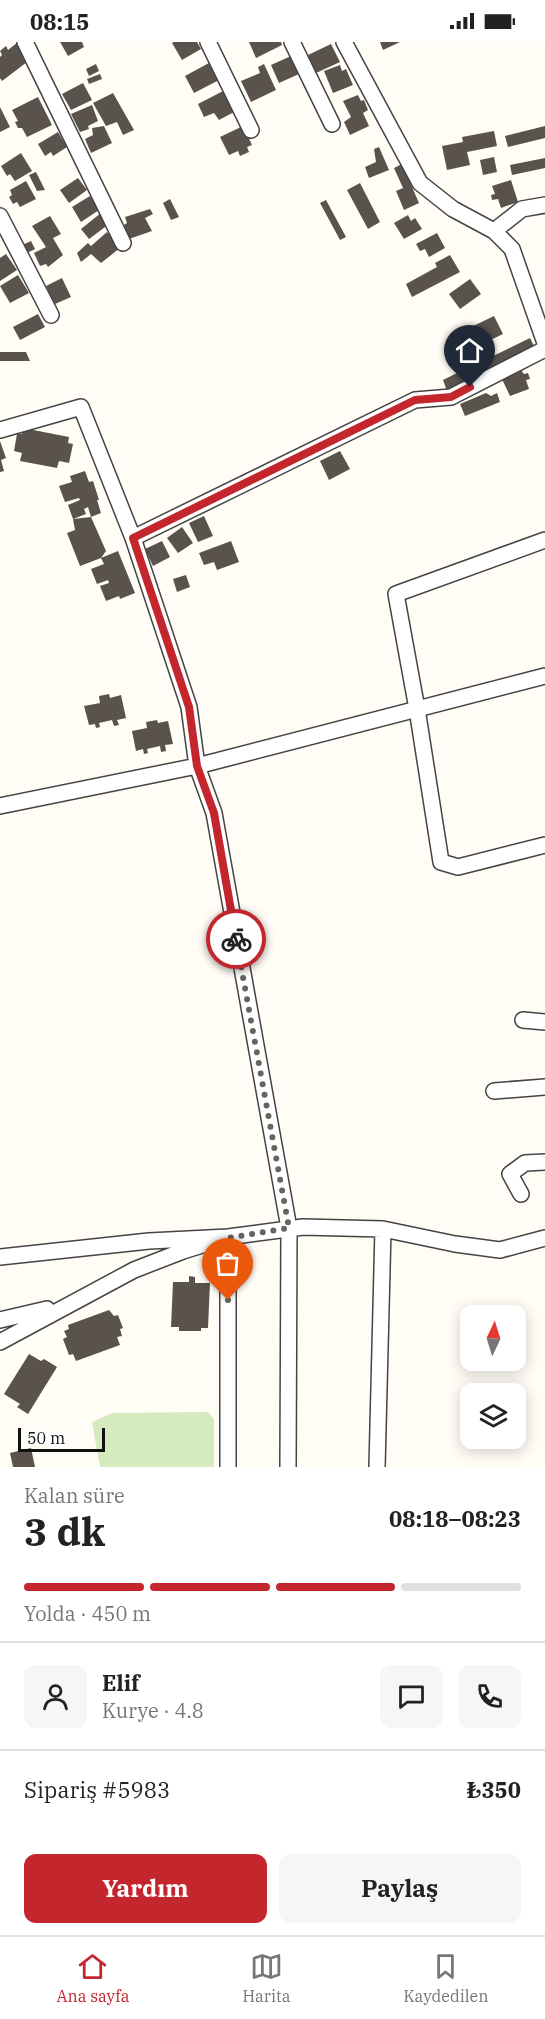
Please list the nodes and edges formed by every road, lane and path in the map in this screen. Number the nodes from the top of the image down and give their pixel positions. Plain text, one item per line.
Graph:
1 (26, 42) edge
2 (292, 42) edge
3 (344, 42) edge
4 (215, 44) edge
5 (333, 124) dead end
6 (251, 130) dead end
7 (545, 205) edge
8 (0, 216) edge
9 (494, 231) junction
10 (123, 243) dead end
11 (51, 315) dead end
12 (545, 343) edge
13 (545, 350) edge
14 (0, 430) edge
15 (133, 538) junction
16 (545, 540) edge
17 (545, 676) edge
18 (417, 709) junction
19 (197, 766) junction
20 (0, 806) edge
21 (545, 845) edge
22 (523, 1020) dead end
23 (545, 1022) edge
24 (545, 1087) edge
25 (494, 1091) dead end
26 (545, 1162) edge
27 (521, 1194) dead end
28 (289, 1228) junction
29 (383, 1229) junction
30 (228, 1238) junction
31 (545, 1238) edge
32 (0, 1257) edge
33 (65, 1305) junction
34 (0, 1320) edge
35 (0, 1342) edge
36 (228, 1467) edge
37 (288, 1467) edge
38 (376, 1467) edge

1 - 10 street
2 - 5 street
3 - 9 street
4 - 6 street
7 - 9 street
8 - 11 street
9 - 12 street
13 - 15 street
14 - 15 street
15 - 19 street
16 - 18 street
17 - 18 street
18 - 19 street
18 - 21 street
19 - 20 street
19 - 28 street
22 - 23 street
24 - 25 street
26 - 27 street
28 - 29 street
28 - 30 street
28 - 37 street
29 - 31 street
29 - 38 street
30 - 32 street
30 - 33 street
30 - 36 street
33 - 34 street
33 - 35 street

